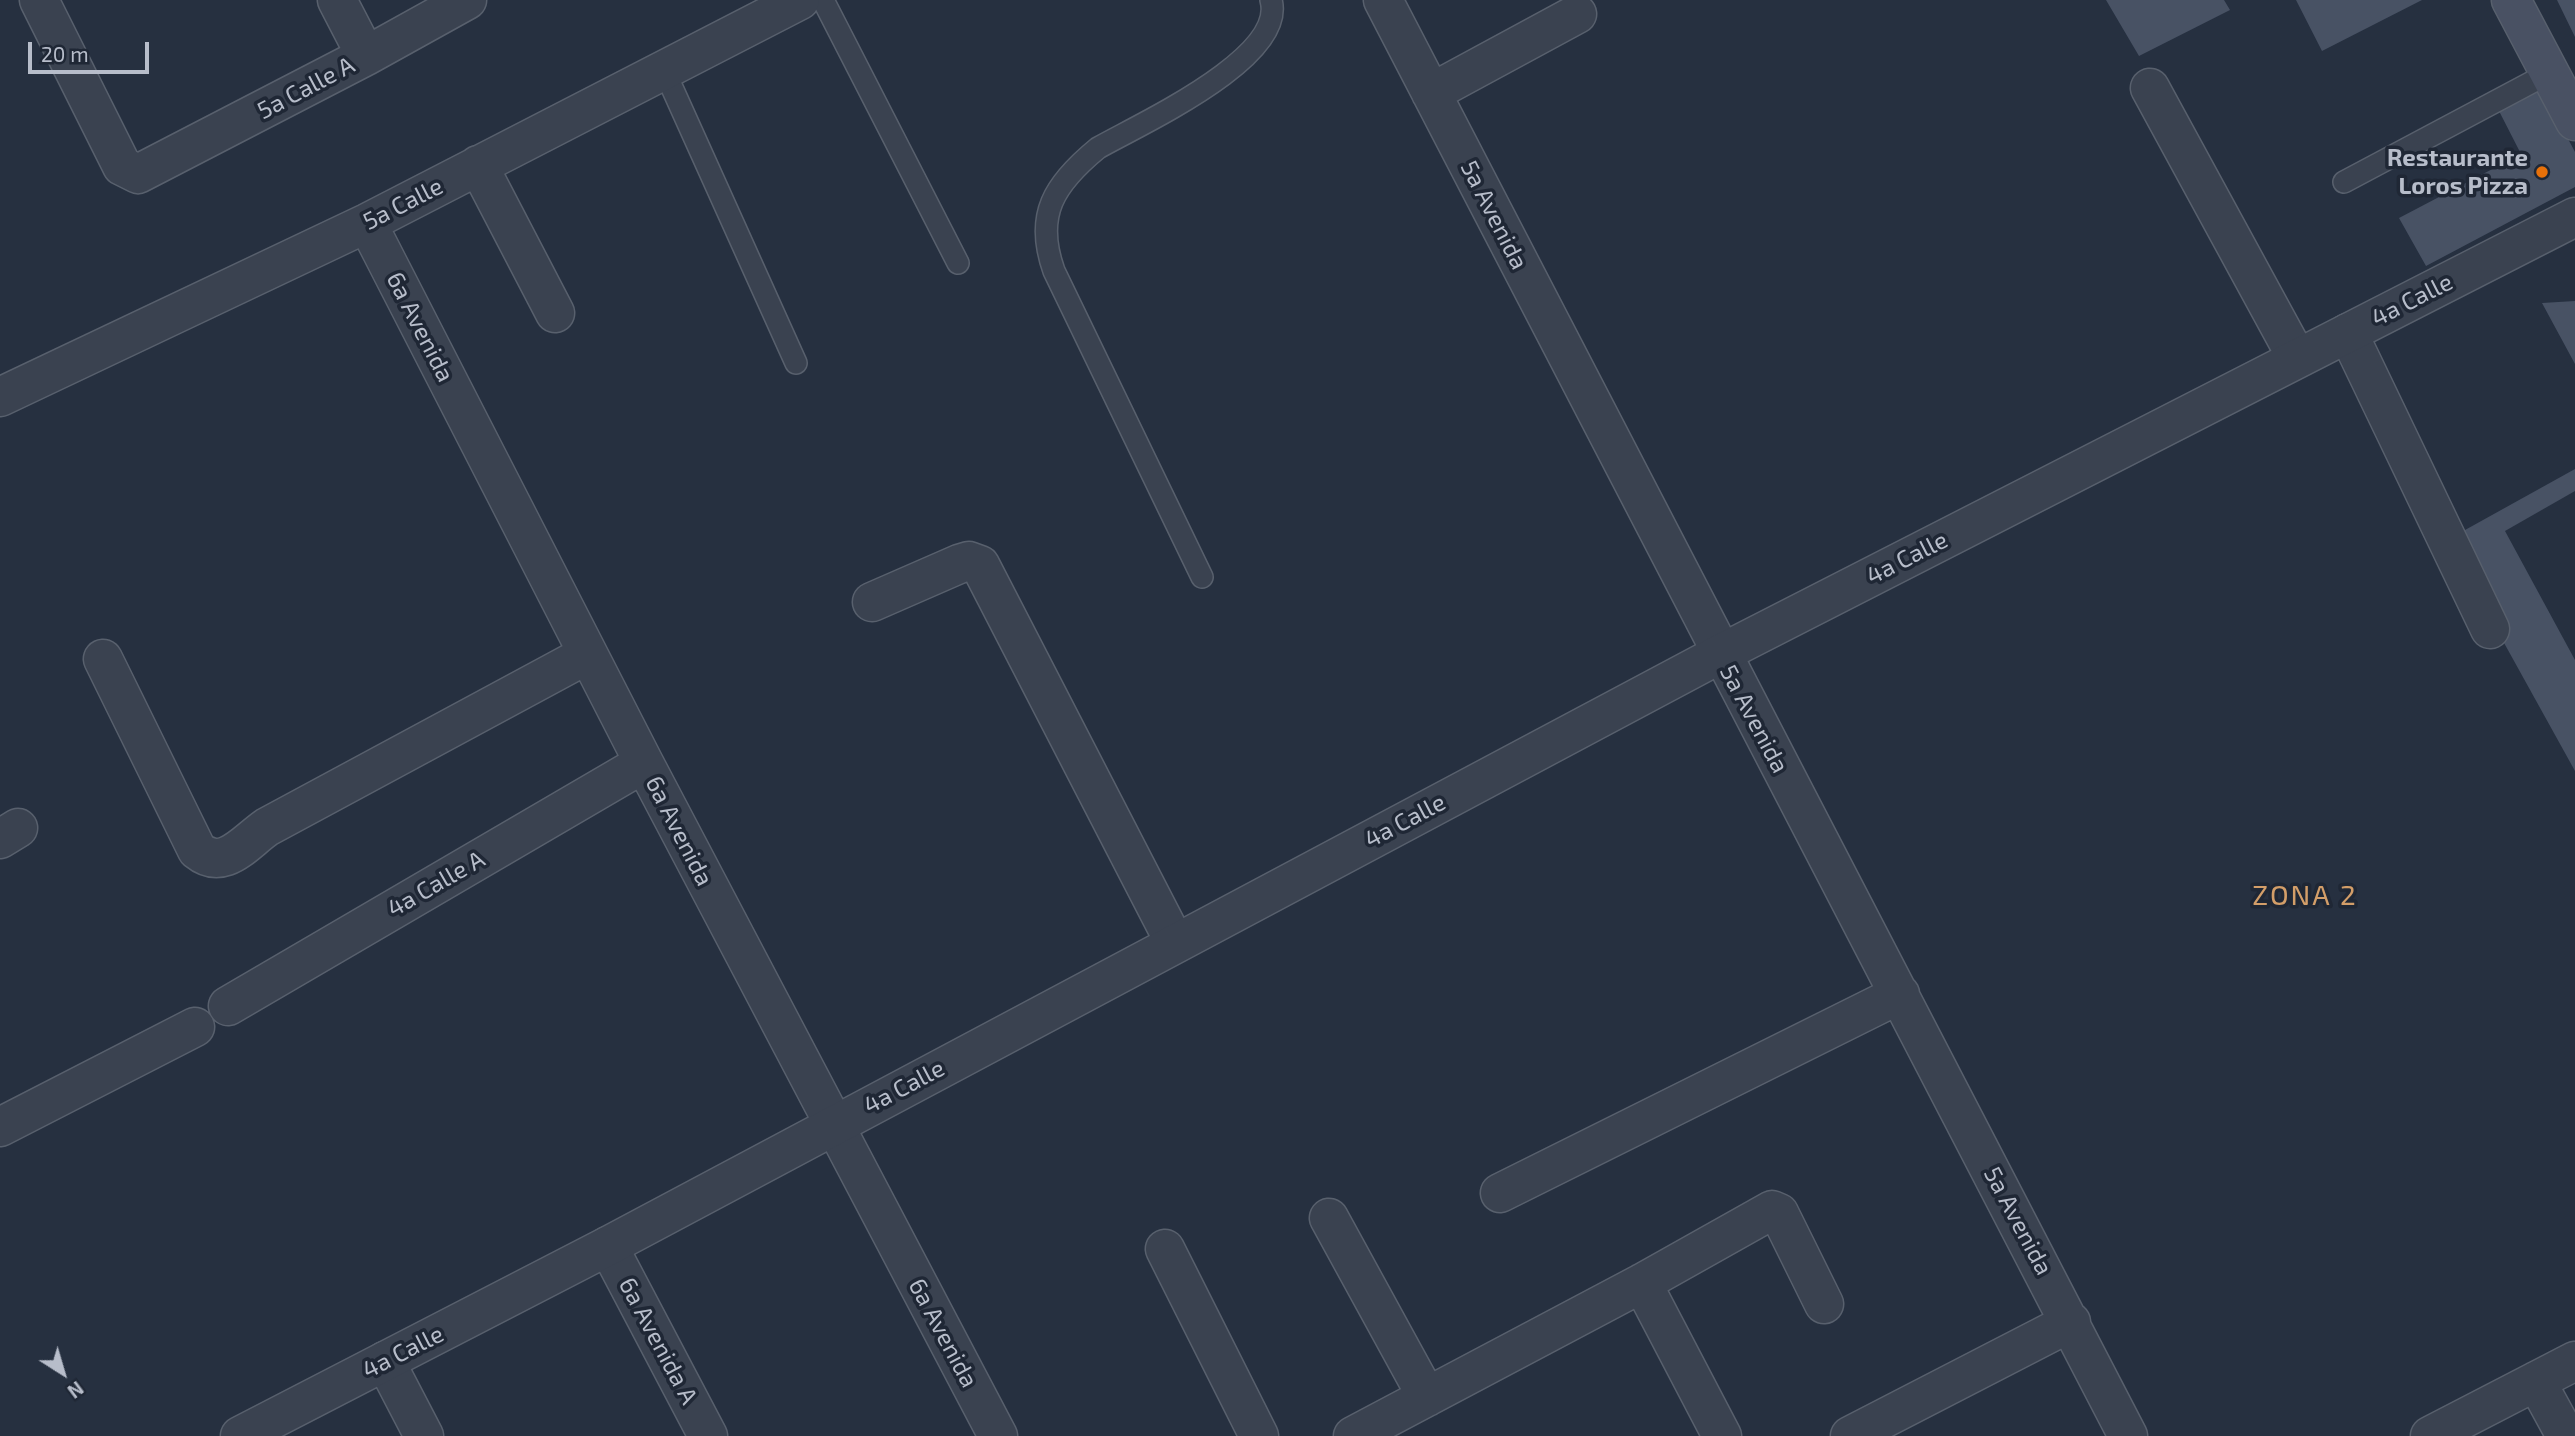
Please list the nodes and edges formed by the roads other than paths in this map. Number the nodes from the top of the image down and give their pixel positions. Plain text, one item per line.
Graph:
1 (39, 0) edge
2 (337, 0) edge
3 (467, 0) edge
4 (800, 0) edge
5 (823, 0) edge
6 (1271, 0) edge
7 (1383, 0) edge
8 (2511, 0) edge
9 (1577, 14) dead end
10 (366, 56) junction
11 (664, 70) junction
12 (2549, 73) junction
13 (2150, 88) dead end
14 (1431, 93) junction
15 (2575, 121) edge
16 (478, 165) junction
17 (2344, 183) dead end
18 (2575, 217) edge
19 (367, 223) junction
20 (958, 263) dead end
21 (555, 313) dead end
22 (2348, 332) junction
23 (2297, 358) junction
24 (796, 363) dead end
25 (0, 397) edge
26 (1202, 577) dead end
27 (872, 602) dead end
28 (2490, 629) dead end
29 (588, 654) junction
30 (1720, 654) junction
31 (103, 659) dead end
32 (644, 763) junction
33 (1174, 943) junction
34 (1900, 994) junction
35 (228, 1006) dead end
36 (195, 1027) dead end
37 (832, 1125) junction
38 (0, 1127) edge
39 (1500, 1193) dead end
40 (1329, 1218) dead end
41 (608, 1246) junction
42 (1165, 1249) dead end
43 (1642, 1283) junction
44 (1824, 1304) dead end
45 (2071, 1322) junction
46 (385, 1361) junction
47 (2575, 1361) edge
48 (2536, 1381) junction
49 (1427, 1397) junction
50 (240, 1436) edge
51 (424, 1436) edge
52 (708, 1436) edge
53 (998, 1436) edge
54 (1259, 1436) edge
55 (1353, 1436) edge
56 (1722, 1436) edge
57 (1850, 1436) edge
58 (2128, 1436) edge
59 (2430, 1436) edge
60 (2566, 1436) edge

1 - 10 street, 5a Calle A
2 - 10 street
3 - 10 street, 5a Calle A
4 - 11 street, 5a Calle
5 - 20 lane
6 - 26 lane
7 - 14 street, 5a Avenida
8 - 12 main road
9 - 14 street
11 - 16 street, 5a Calle
11 - 24 lane
12 - 15 main road
12 - 17 lane
13 - 23 street
14 - 30 street, 5a Avenida
16 - 19 street, 5a Calle
16 - 21 street
18 - 22 street, 4a Calle
19 - 25 street, 5a Calle
19 - 29 street, 6a Avenida
22 - 23 street, 4a Calle
22 - 28 street
23 - 30 street, 4a Calle
27 - 33 street
29 - 31 street
29 - 32 street, 6a Avenida
30 - 33 street, 4a Calle
30 - 34 street, 5a Avenida
32 - 35 street, 4a Calle A
32 - 37 street, 6a Avenida
33 - 37 street, 4a Calle
34 - 39 street
34 - 45 street, 5a Avenida
36 - 38 street
37 - 41 street, 4a Calle
37 - 53 street, 6a Avenida
40 - 49 street
41 - 46 street, 4a Calle
41 - 52 street, 6a Avenida A
42 - 54 street
43 - 44 street
43 - 49 street
43 - 56 street
45 - 57 street
45 - 58 street, 5a Avenida
46 - 50 street, 4a Calle
46 - 51 street
47 - 48 street
48 - 59 street
48 - 60 street
49 - 55 street

